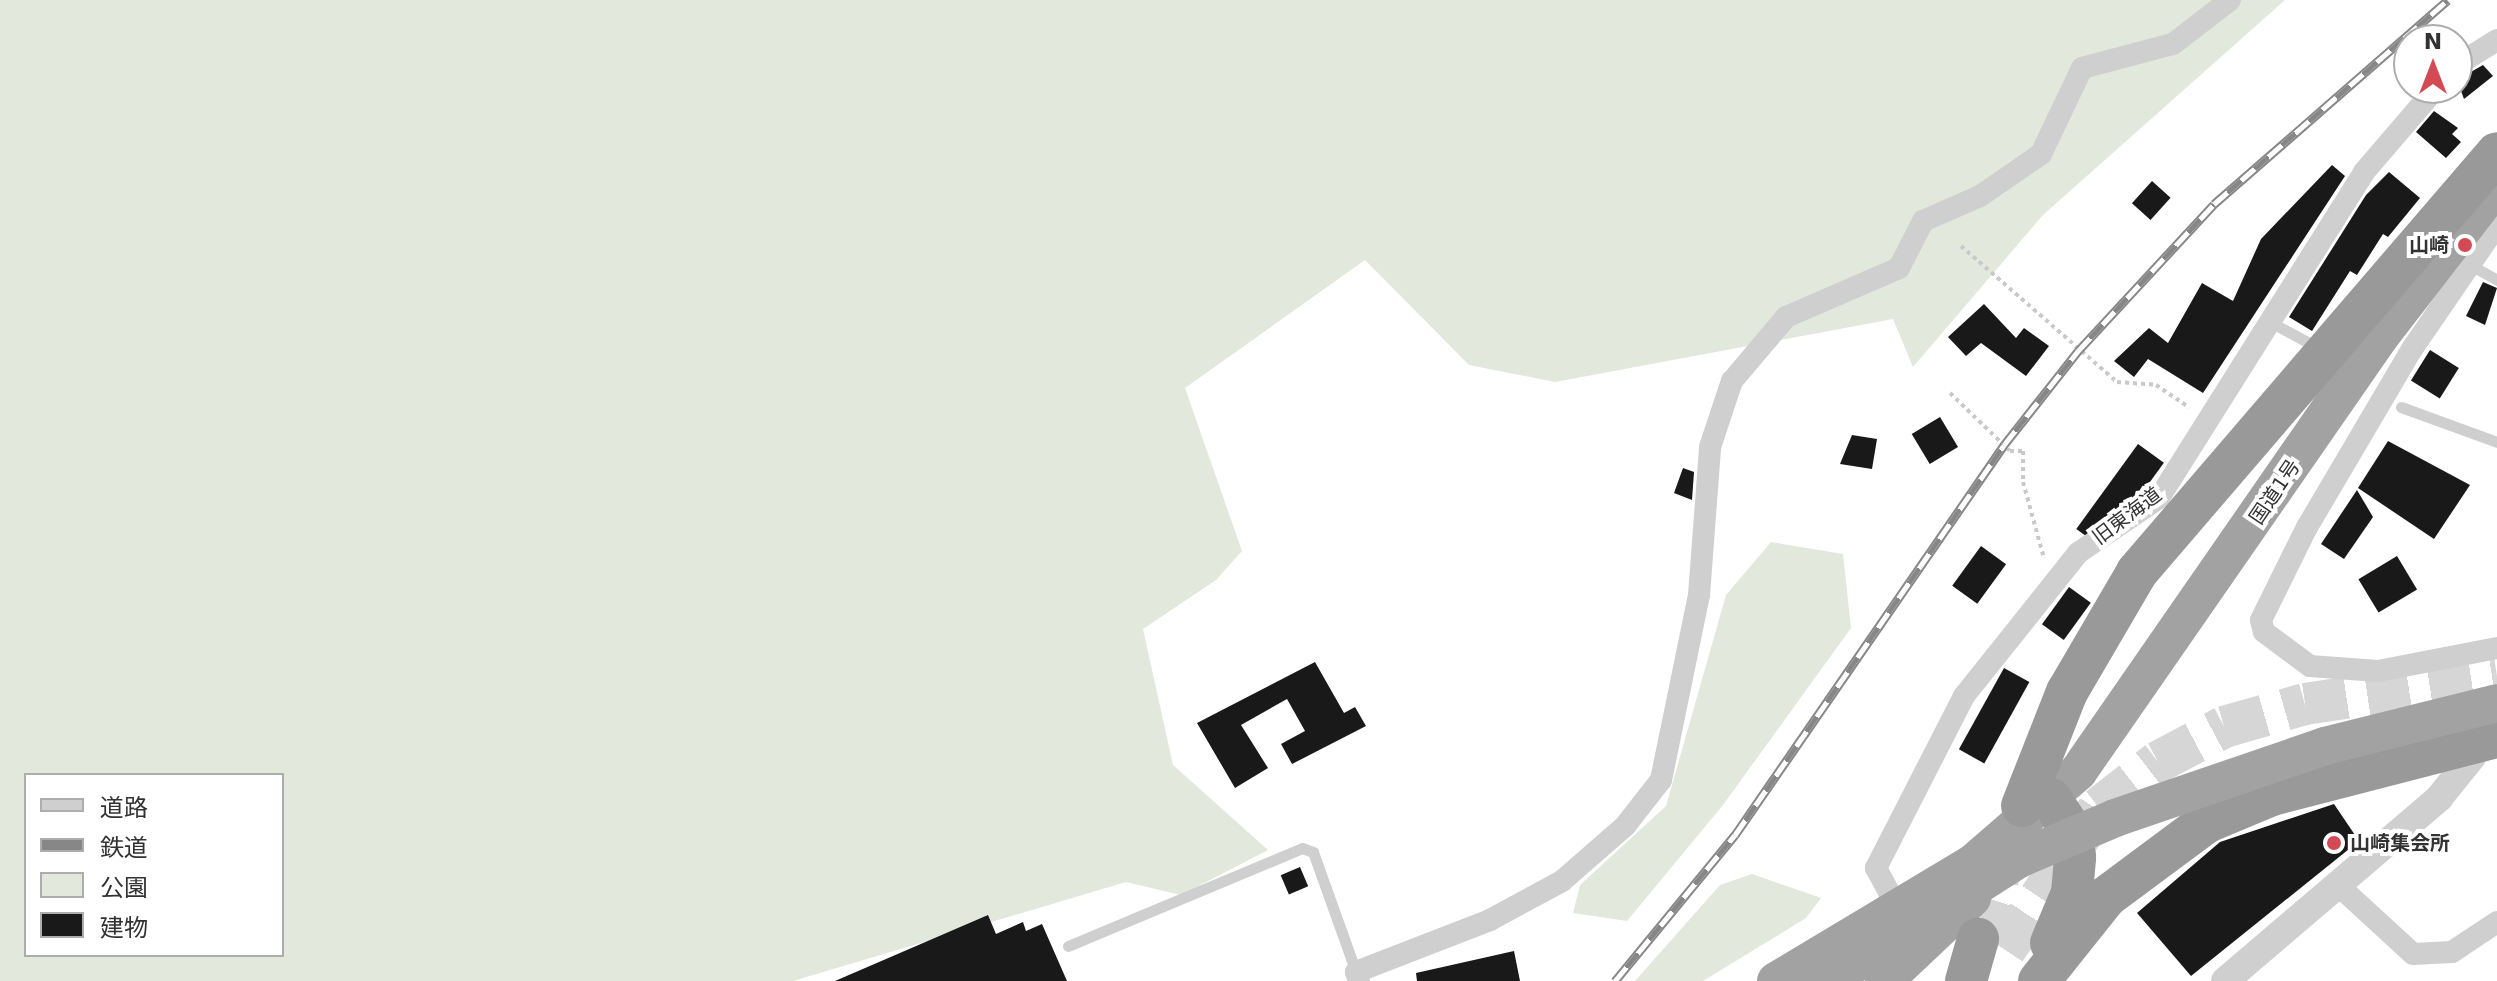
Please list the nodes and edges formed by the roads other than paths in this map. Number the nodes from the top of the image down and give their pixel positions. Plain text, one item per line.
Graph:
1 (2230, 0) edge
2 (2497, 40) edge
3 (2473, 55) edge
4 (2422, 104) edge
5 (2497, 153) edge
6 (2497, 185) edge
7 (2497, 225) edge
8 (2472, 266) junction
9 (2497, 280) edge
10 (2270, 322) junction
11 (2311, 344) dead end
12 (2401, 407) dead end
13 (2497, 442) edge
14 (2497, 648) edge
15 (2497, 703) edge
16 (2484, 747) edge
17 (2036, 803) junction
18 (2339, 886) junction
19 (1898, 909) junction
20 (2497, 922) edge
21 (1068, 946) dead end
22 (1922, 950) junction
23 (2001, 963) edge
24 (1357, 976) edge
25 (1776, 981) edge
26 (1828, 981) edge
27 (1884, 981) edge
28 (1966, 981) edge
29 (2039, 981) edge
30 (2225, 981) edge

1 - 24 street
2 - 3 street
4 - 10 street, 旧東海道
5 - 17 highway
6 - 17 highway, 国道1号
7 - 8 street
8 - 9 lane
8 - 14 street
10 - 11 lane
10 - 19 street, 旧東海道
12 - 13 lane
15 - 26 highway, bridge
16 - 18 street
16 - 29 highway
17 - 19 highway, 国道1号
17 - 22 highway, 国道1号
17 - 23 highway
18 - 20 street
18 - 30 street
19 - 22 street, 旧東海道
19 - 25 highway, 国道1号
21 - 24 lane
22 - 27 highway, 国道1号
23 - 28 highway

